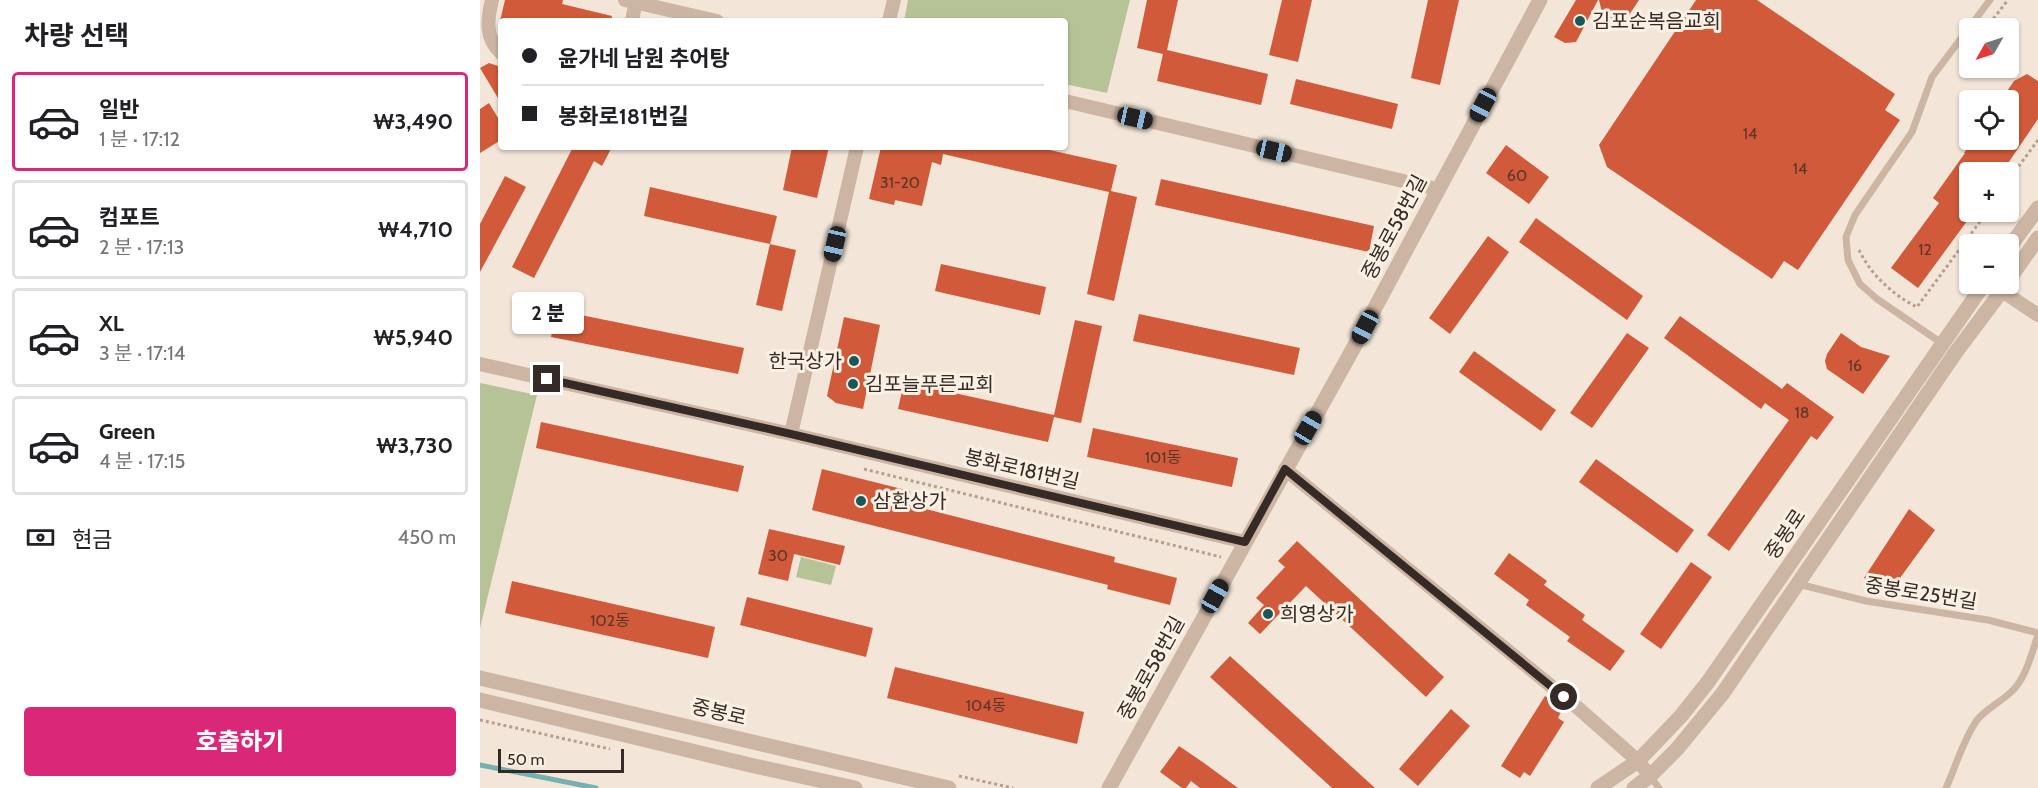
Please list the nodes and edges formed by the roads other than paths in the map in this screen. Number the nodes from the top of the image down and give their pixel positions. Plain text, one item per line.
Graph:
1 (492, 0) edge
2 (894, 0) edge
3 (1540, 0) edge
4 (1990, 0) edge
5 (632, 1) edge
6 (632, 18) edge
7 (704, 18) edge
8 (890, 18) edge
9 (498, 49) edge
10 (1068, 102) edge
11 (856, 150) edge
12 (1437, 189) junction
13 (2038, 208) edge
14 (2019, 234) edge
15 (2038, 238) edge
16 (2019, 266) edge
17 (1977, 294) edge
18 (1999, 294) edge
19 (2016, 294) edge
20 (2038, 315) edge
21 (1941, 343) junction
22 (1956, 352) junction
23 (480, 363) edge
24 (791, 434) junction
25 (1285, 469) junction
26 (1245, 542) junction
27 (1798, 584) junction
28 (2038, 634) edge
29 (480, 678) edge
30 (480, 700) edge
31 (1638, 761) junction
32 (1654, 782) edge
33 (855, 788) edge
34 (949, 788) edge
35 (1109, 788) edge
36 (1598, 788) edge
37 (1634, 788) edge
38 (1946, 788) edge

1 - 9 street
2 - 8 street
3 - 12 street, 중봉로58번길
4 - 21 lane
5 - 6 street
5 - 7 street
10 - 12 street
11 - 24 street
12 - 25 street, 중봉로58번길
13 - 14 street
15 - 16 street, 중봉로
17 - 21 street, 중봉로
18 - 22 street, 중봉로
19 - 20 street
21 - 22 lane
21 - 31 street, 중봉로
22 - 27 street, 중봉로
23 - 24 street, 봉화로181번길
24 - 26 street, 봉화로181번길
25 - 26 street, 중봉로58번길
25 - 31 street
26 - 35 street, 중봉로58번길
27 - 28 lane, 중봉로25번길
27 - 32 street, 중봉로
28 - 38 lane, 중봉로25번길
29 - 34 street, 중봉로
30 - 33 street
31 - 32 street
31 - 36 street, 중봉로
32 - 37 street, 중봉로

